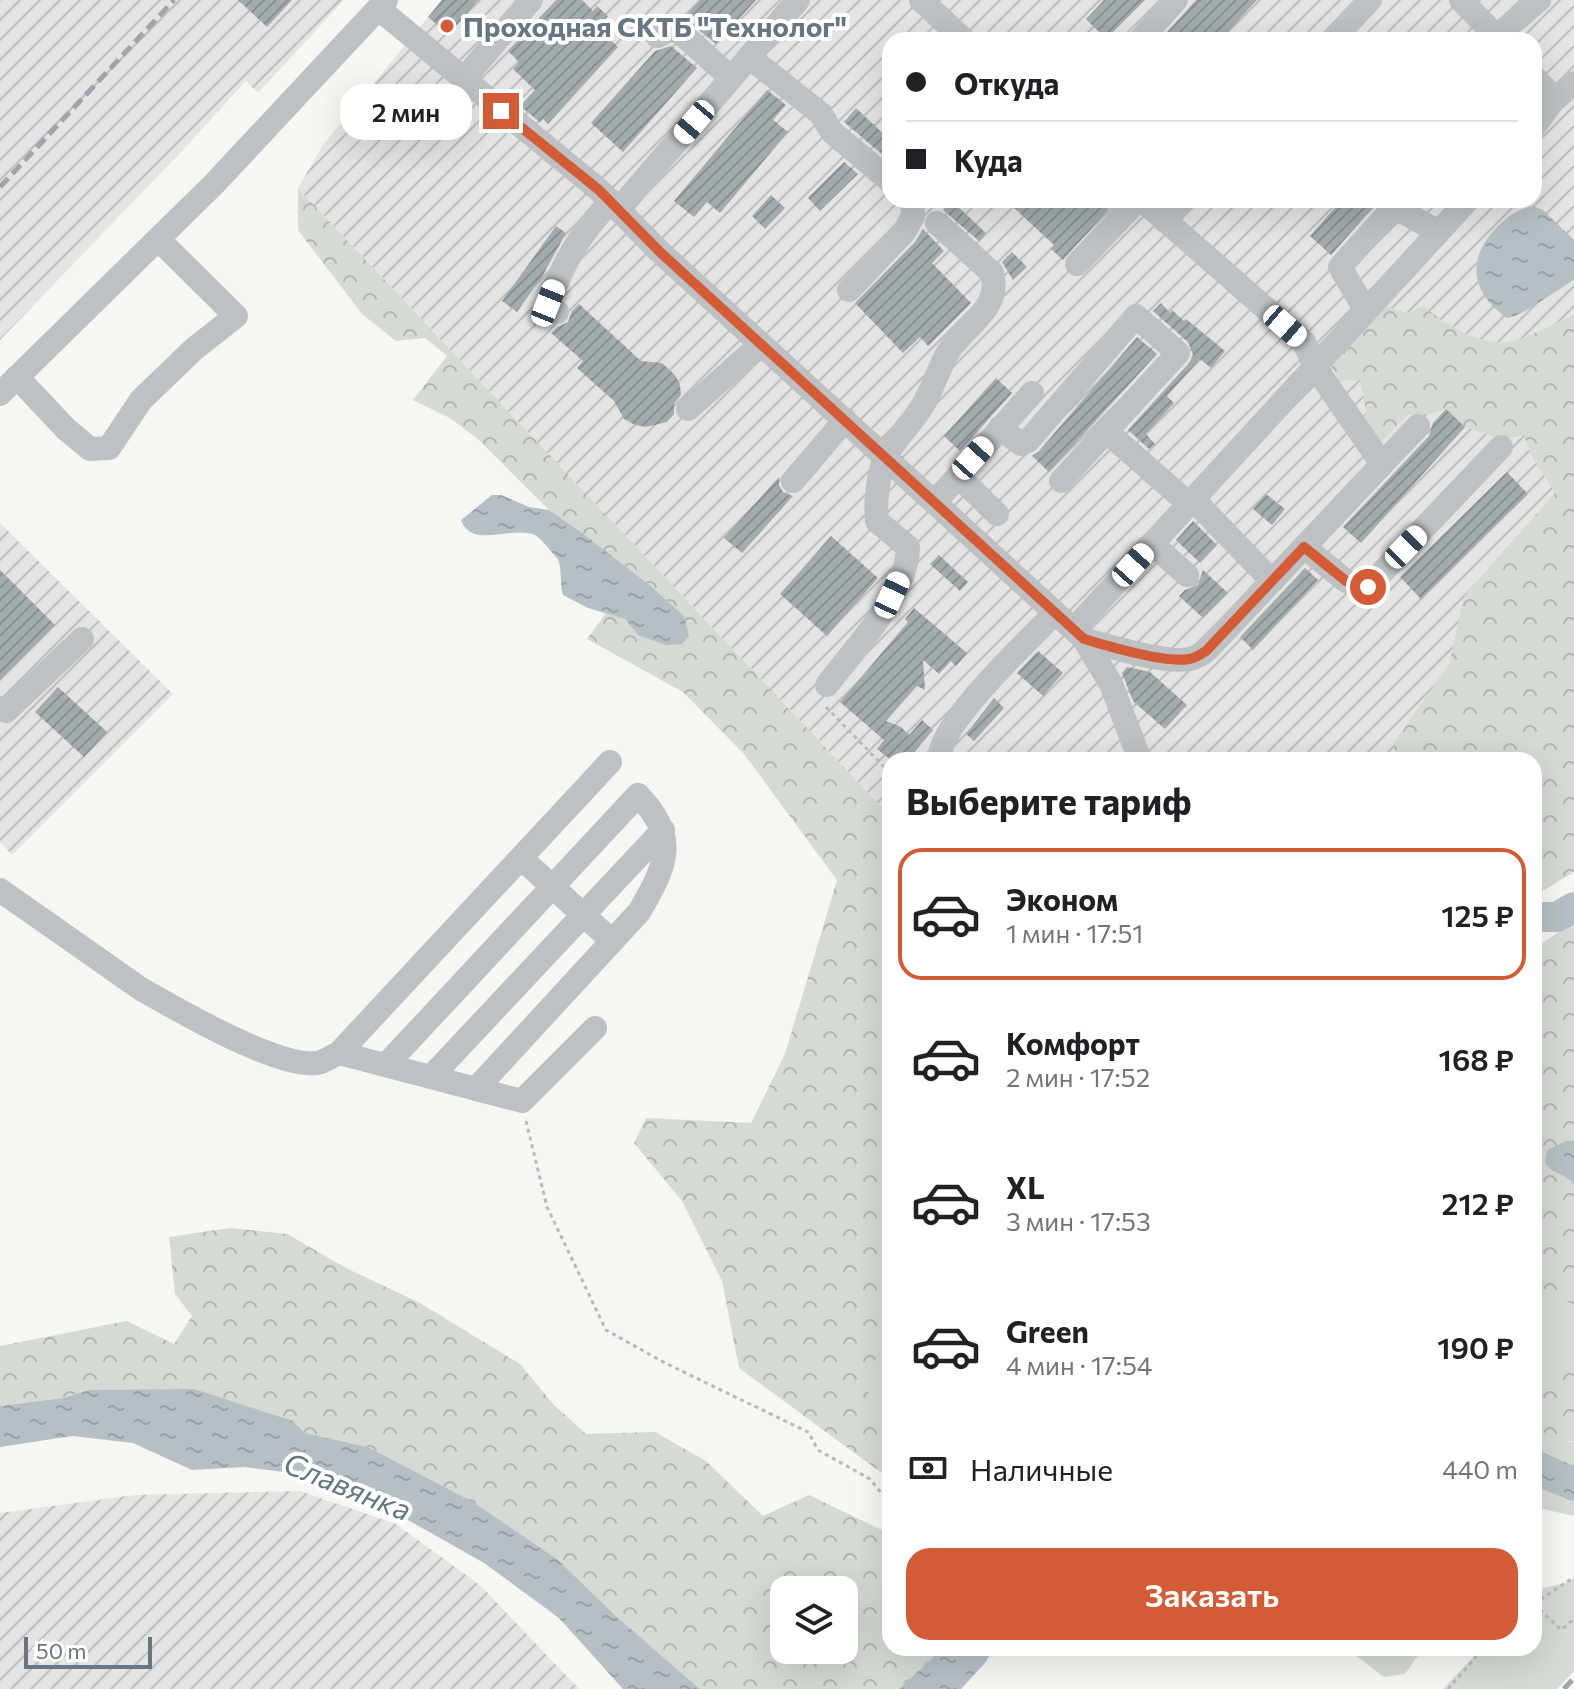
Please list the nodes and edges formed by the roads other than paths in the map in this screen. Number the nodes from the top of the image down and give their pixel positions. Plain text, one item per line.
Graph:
1 (798, 0) edge
2 (921, 0) edge
3 (1176, 0) edge
4 (1370, 0) edge
5 (1461, 0) edge
6 (1539, 0) edge
7 (382, 4) edge
8 (518, 4) edge
9 (955, 32) edge
10 (1147, 32) edge
11 (1340, 32) edge
12 (1492, 32) edge
13 (1504, 32) edge
14 (657, 36) dead end
15 (749, 57) junction
16 (731, 78) junction
17 (463, 80) junction
18 (1574, 83) edge
19 (1542, 86) edge
20 (1552, 102) junction
21 (1542, 116) edge
22 (882, 174) edge
23 (615, 205) junction
24 (912, 208) edge
25 (1132, 208) edge
26 (1150, 208) edge
27 (1177, 208) edge
28 (1393, 208) edge
29 (1396, 208) edge
30 (1461, 208) edge
31 (1165, 221) junction
32 (937, 223) dead end
33 (1439, 232) junction
34 (158, 239) junction
35 (1077, 264) dead end
36 (849, 290) dead end
37 (1366, 311) junction
38 (557, 312) dead end
39 (760, 345) junction
40 (1315, 367) junction
41 (9, 385) edge
42 (1032, 393) dead end
43 (688, 409) dead end
44 (845, 420) junction
45 (1418, 426) dead end
46 (1000, 428) junction
47 (1107, 432) junction
48 (1501, 447) dead end
49 (885, 456) junction
50 (1382, 464) junction
51 (958, 476) junction
52 (793, 481) dead end
53 (1061, 481) dead end
54 (935, 502) junction
55 (1191, 502) junction
56 (997, 514) dead end
57 (1152, 544) junction
58 (1304, 547) junction
59 (1187, 575) dead end
60 (1272, 581) junction
61 (1055, 613) junction
62 (1079, 634) junction
63 (82, 639) dead end
64 (827, 685) road end
65 (0, 708) edge
66 (939, 752) edge
67 (1137, 752) edge
68 (610, 762) dead end
69 (663, 830) junction
70 (521, 858) junction
71 (552, 887) junction
72 (0, 890) edge
73 (583, 915) junction
74 (612, 941) junction
75 (595, 1028) dead end
76 (339, 1053) junction
77 (386, 1065) junction
78 (431, 1077) junction
79 (476, 1089) junction

1 - 15 street
2 - 9 street
3 - 10 street
4 - 11 street
5 - 12 street
6 - 13 street
7 - 17 street
7 - 34 street
8 - 17 street
14 - 16 street
15 - 16 street
15 - 22 street
16 - 23 street
17 - 23 street
18 - 20 street
19 - 20 street
20 - 21 street
23 - 38 street
23 - 39 street
24 - 36 street
25 - 35 street
26 - 31 street
27 - 31 street
28 - 37 street
29 - 33 street
30 - 33 street
31 - 40 street
32 - 49 street
33 - 37 street
34 - 41 street
34 - 41 street
37 - 40 street
39 - 43 street
39 - 44 street
40 - 50 street
40 - 55 street
42 - 46 street
44 - 49 street
44 - 52 street
45 - 50 street
46 - 47 street
46 - 51 street
47 - 53 street
47 - 55 street
48 - 58 street
49 - 54 street
49 - 64 street
50 - 58 street
51 - 54 street
51 - 56 street
54 - 61 street
55 - 57 street
55 - 60 street
57 - 59 street
57 - 62 street
58 - 60 street
60 - 62 street
61 - 62 street
61 - 66 street
62 - 67 street
63 - 65 street
68 - 70 street
69 - 71 street
69 - 73 street
69 - 74 street
70 - 71 street
70 - 76 street
71 - 73 street
71 - 77 street
72 - 76 street
73 - 74 street
73 - 78 street
74 - 79 street
75 - 79 street
76 - 77 street
77 - 78 street
78 - 79 street

